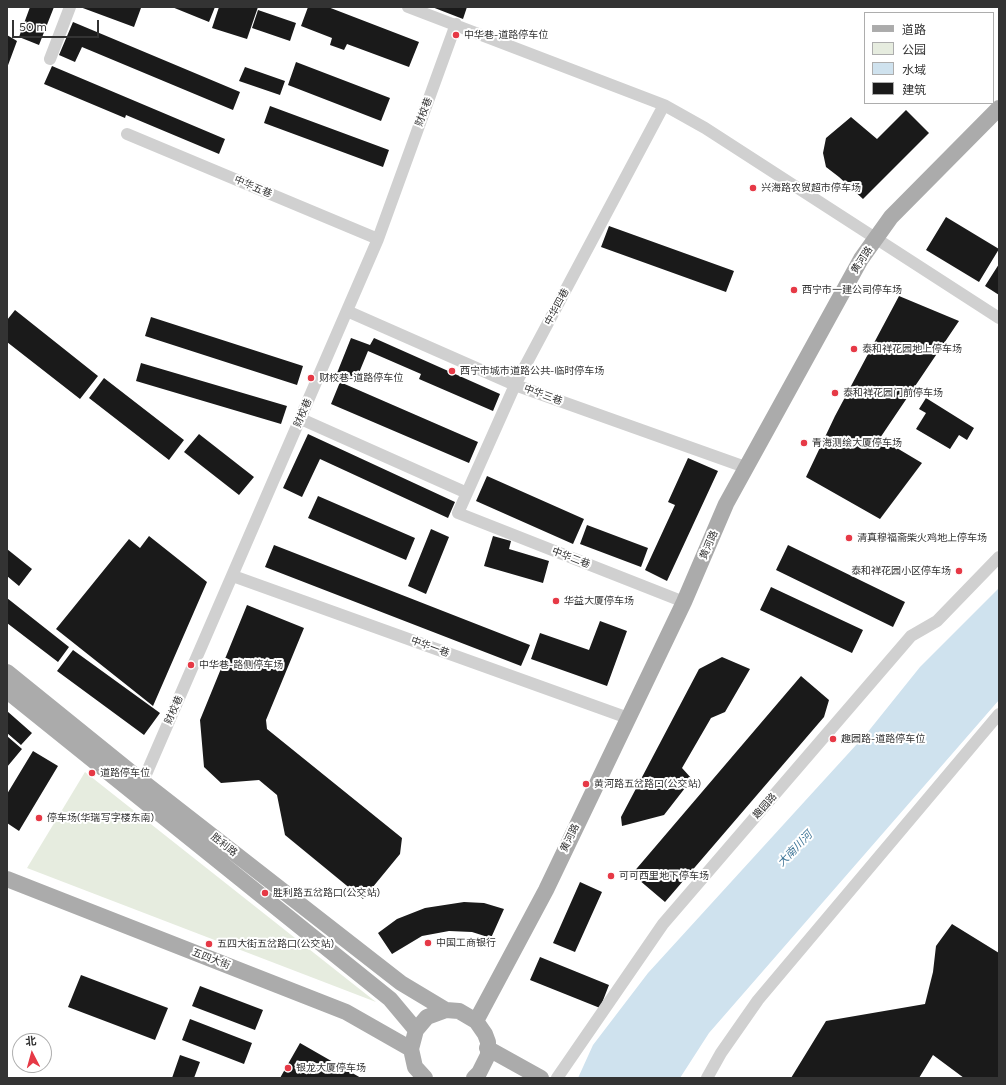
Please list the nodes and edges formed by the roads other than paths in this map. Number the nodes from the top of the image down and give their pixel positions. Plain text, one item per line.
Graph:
1 (70, 7) edge
2 (408, 7) edge
3 (456, 24) junction
4 (50, 59) dead end
5 (664, 105) junction
6 (999, 108) edge
7 (128, 134) dead end
8 (378, 239) junction
9 (876, 239) junction
10 (347, 310) junction
11 (999, 318) edge
12 (515, 385) junction
13 (301, 419) junction
14 (745, 467) junction
15 (467, 493) junction
16 (458, 513) joint
17 (999, 557) edge
18 (233, 576) junction
19 (684, 602) junction
20 (7, 672) edge
21 (7, 691) edge
22 (999, 714) edge
23 (628, 718) junction
24 (140, 789) junction
25 (7, 879) edge
26 (446, 1010) junction
27 (476, 1021) junction
28 (416, 1030) junction
29 (487, 1048) junction
30 (411, 1049) junction
31 (480, 1076) edge
32 (425, 1078) edge
33 (541, 1078) edge
34 (557, 1078) edge
35 (707, 1078) edge

1 - 4 street
2 - 3 street
3 - 5 street
3 - 8 street, 财校巷
5 - 9 street
5 - 12 street, 中华四巷
6 - 9 main road, 黄河路
7 - 8 street, 中华五巷
8 - 10 street, 财校巷
9 - 11 street
9 - 14 main road, 黄河路
10 - 12 street, 中华三巷
10 - 13 street, 财校巷
12 - 14 street, 中华三巷
12 - 15 street, 中华四巷
13 - 15 street
13 - 18 street, 财校巷
14 - 19 main road, 黄河路
15 - 16 street, 中华四巷
16 - 19 street, 中华二巷
17 - 34 street, 趣园路
18 - 23 street, 中华一巷
18 - 24 street, 财校巷
19 - 23 main road, 黄河路
20 - 24 main road, 胜利路
21 - 24 main road, 胜利路
22 - 35 street
23 - 27 main road, 黄河路
24 - 26 main road, 胜利路
24 - 28 main road, 胜利路
25 - 30 main road, 五四大街
26 - 27 main road, 胜利路
26 - 28 main road
27 - 29 main road
28 - 30 main road
29 - 31 main road
29 - 33 main road
30 - 32 main road

